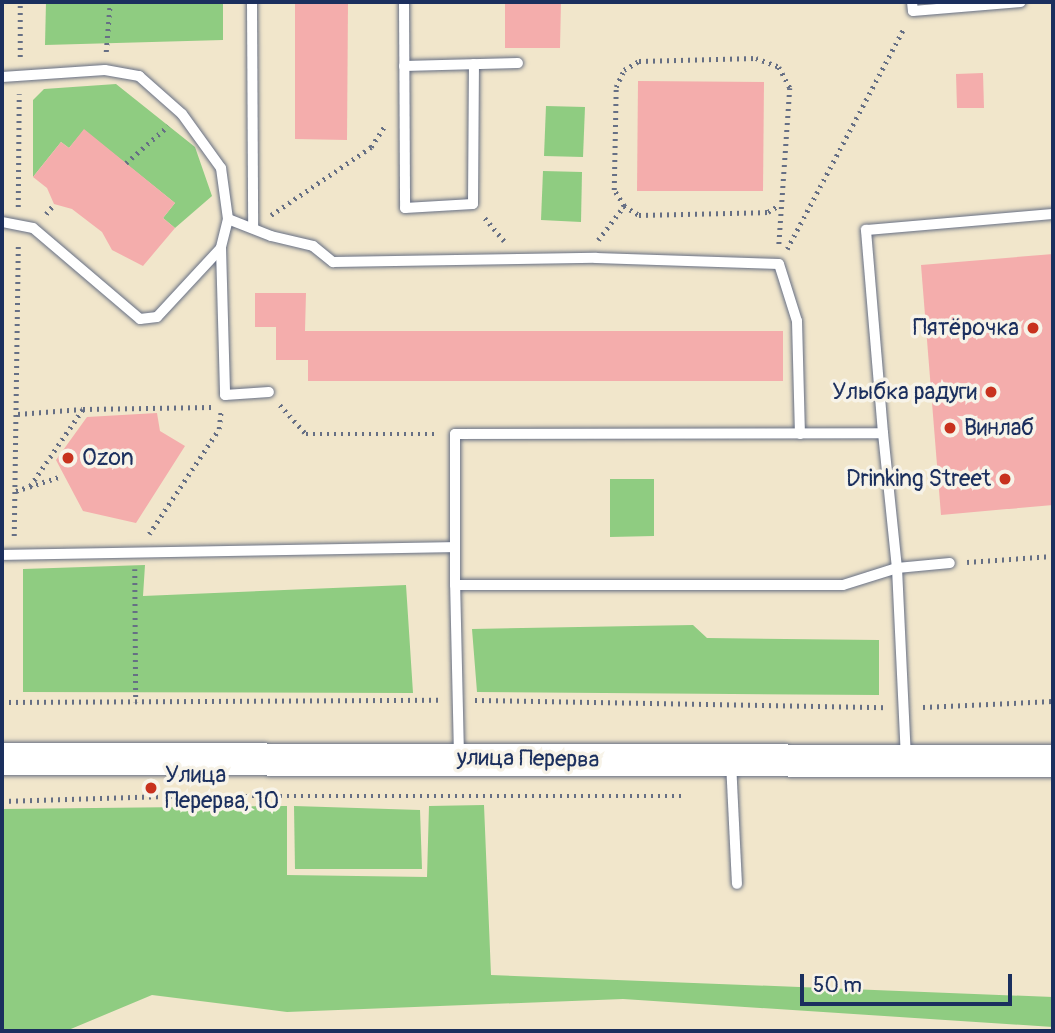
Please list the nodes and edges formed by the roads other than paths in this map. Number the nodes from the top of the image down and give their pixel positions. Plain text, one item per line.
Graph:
1 (251, 2) edge
2 (404, 2) edge
3 (1021, 2) edge
4 (913, 6) edge
5 (518, 63) dead end
6 (474, 64) junction
7 (404, 66) junction
8 (2, 77) edge
9 (1053, 214) edge
10 (228, 219) junction
11 (2, 222) edge
12 (253, 227) junction
13 (221, 248) junction
14 (157, 317) junction
15 (159, 329) dead end
16 (269, 392) road end
17 (883, 433) junction
18 (800, 434) junction
19 (455, 547) junction
20 (7, 555) edge
21 (950, 563) road end
22 (897, 568) junction
23 (455, 585) junction
24 (459, 758) junction
25 (906, 758) junction
26 (2, 759) edge
27 (731, 759) junction
28 (1053, 761) edge
29 (737, 884) dead end

1 - 12 lane
2 - 7 lane
3 - 4 lane
5 - 6 lane
6 - 7 lane
6 - 7 lane
8 - 10 lane
9 - 17 lane
10 - 12 lane
10 - 13 lane
11 - 14 lane
12 - 18 lane
13 - 14 lane
13 - 16 lane
14 - 15 lane
17 - 18 lane
17 - 22 lane
18 - 19 lane
19 - 20 lane
19 - 23 lane
21 - 22 lane
22 - 23 lane
22 - 25 lane
23 - 24 lane
24 - 26 street, улица Перерва
24 - 27 street, улица Перерва
25 - 27 street, улица Перерва
25 - 28 street, улица Перерва
27 - 29 lane

